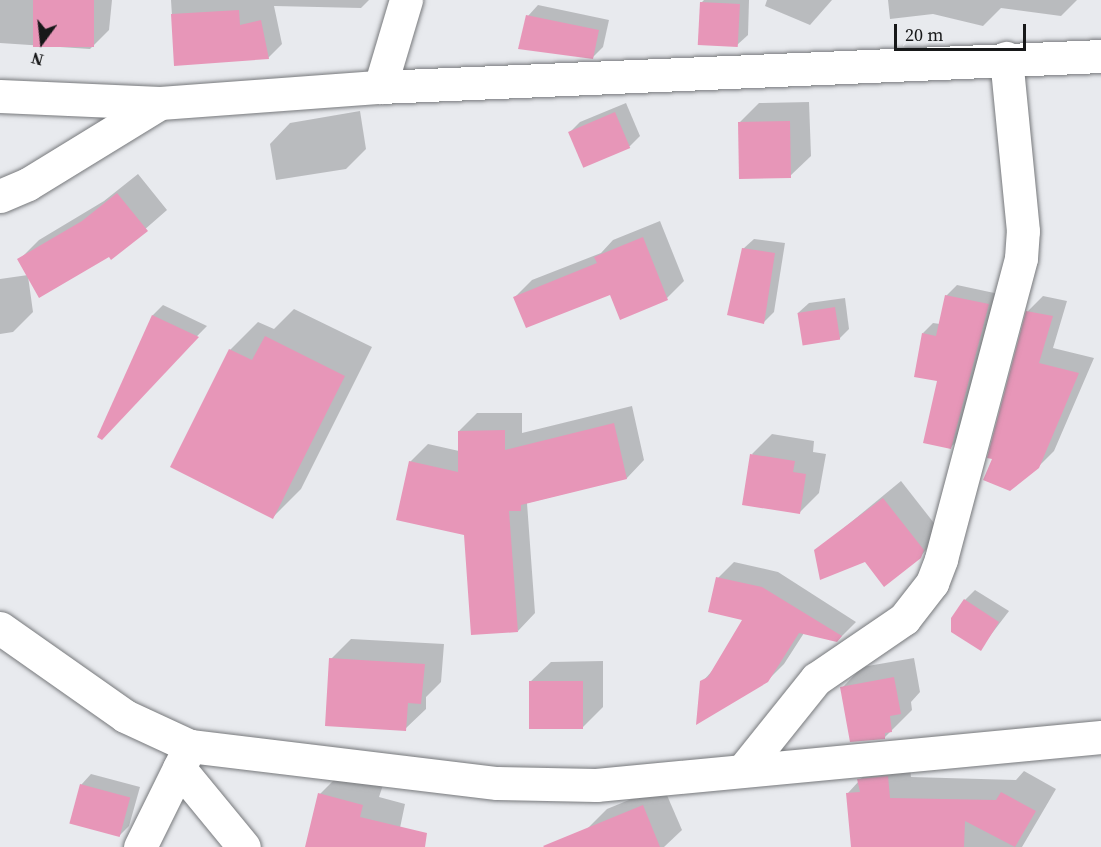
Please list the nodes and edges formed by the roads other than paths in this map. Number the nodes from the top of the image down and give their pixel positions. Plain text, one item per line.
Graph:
1 (406, 0) edge
2 (1101, 56) edge
3 (1006, 58) junction
4 (380, 87) junction
5 (0, 96) edge
6 (160, 103) junction
7 (0, 196) edge
8 (0, 627) edge
9 (1101, 737) edge
10 (185, 757) junction
11 (743, 770) junction
12 (140, 847) edge
13 (244, 847) edge

1 - 4 street
2 - 3 street
3 - 4 street
3 - 11 street
4 - 6 street
5 - 6 street
6 - 7 street
8 - 10 street
9 - 11 street
10 - 11 street
10 - 12 street
10 - 13 street

